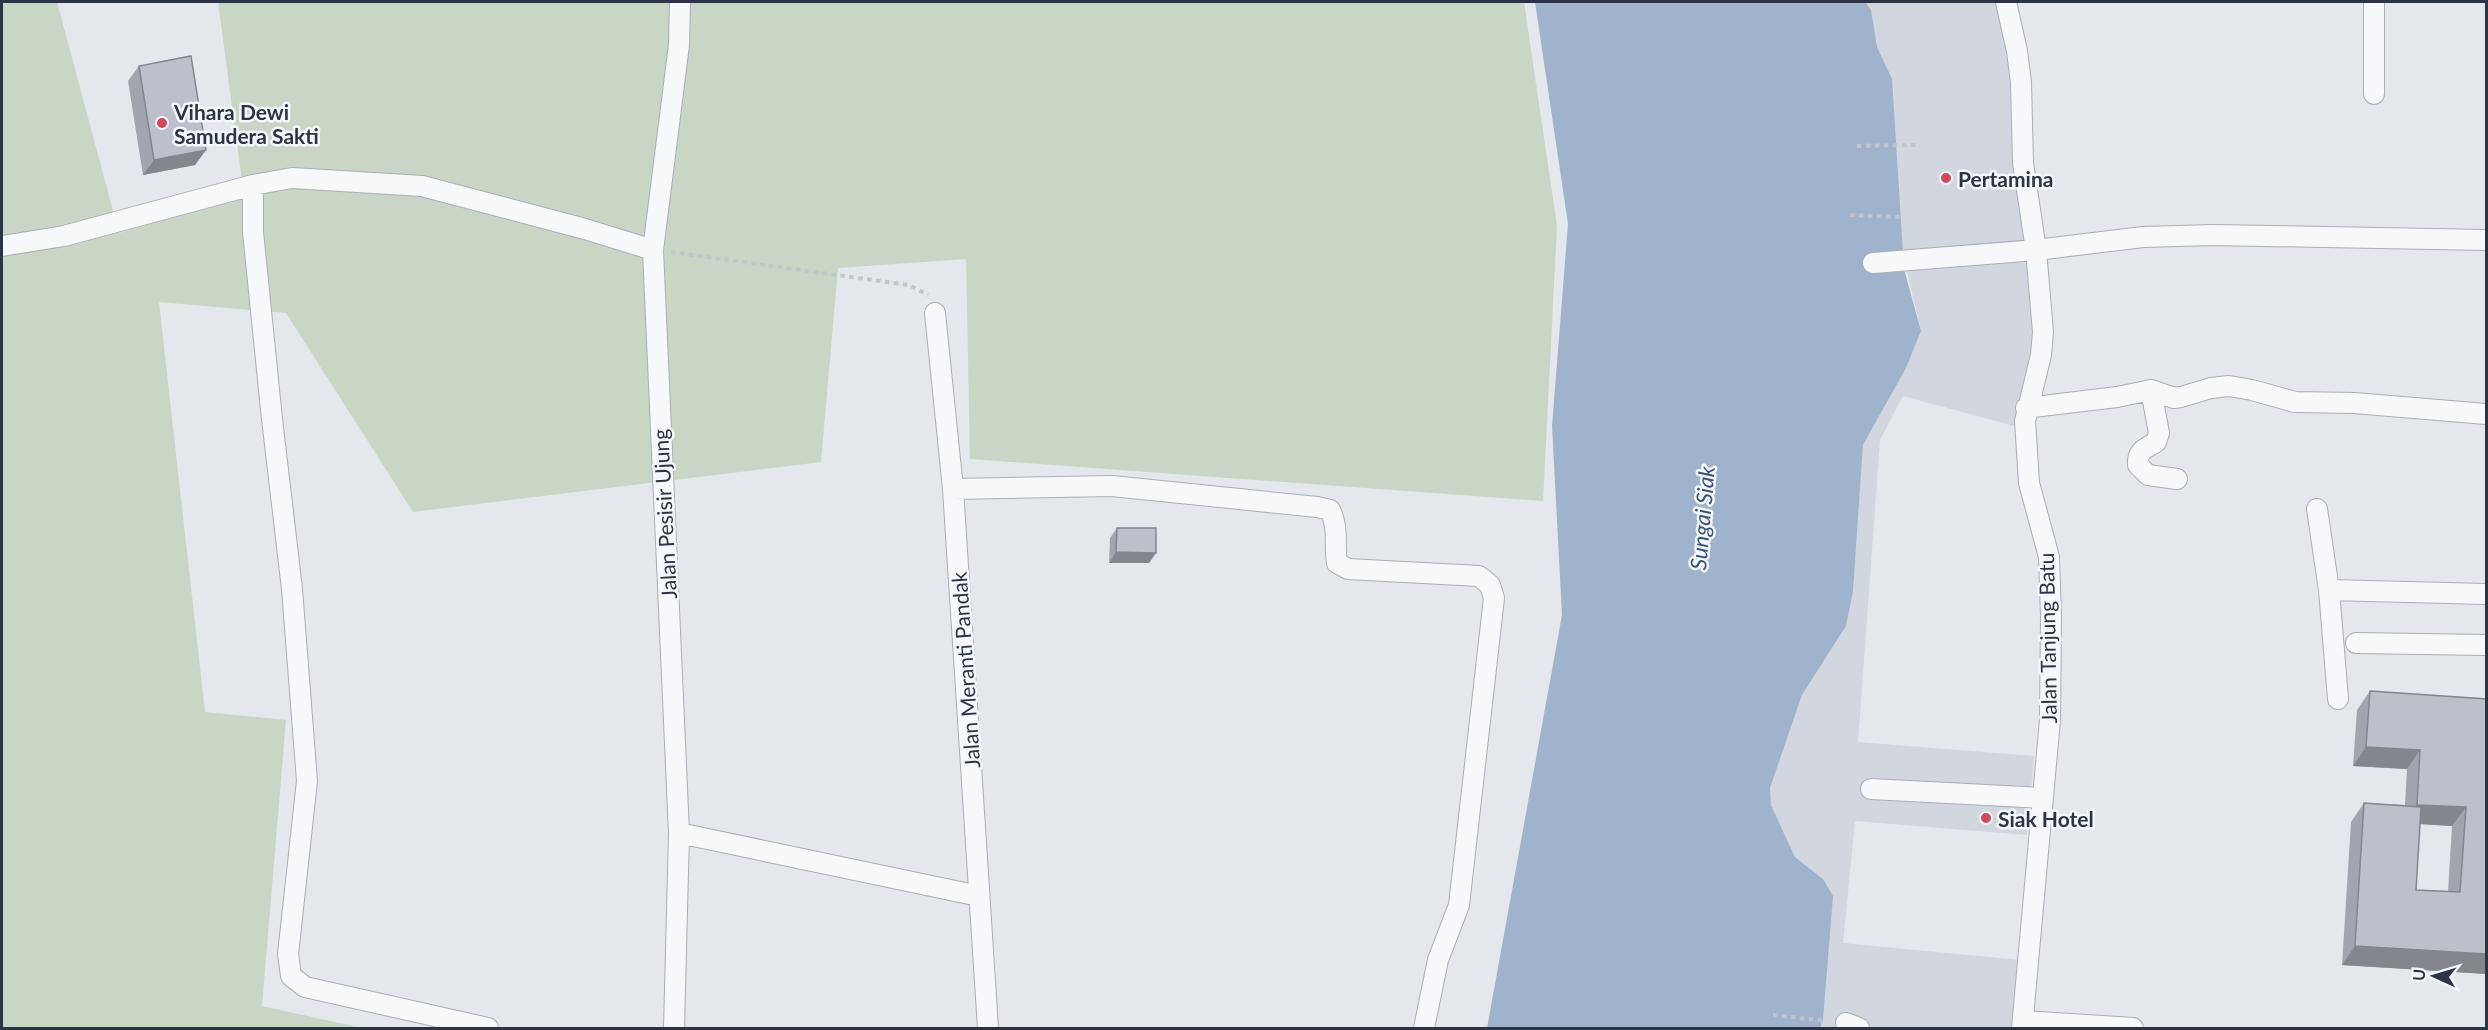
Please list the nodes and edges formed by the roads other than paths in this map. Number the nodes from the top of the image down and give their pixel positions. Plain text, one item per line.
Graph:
1 (680, 2) edge
2 (2006, 2) edge
3 (2374, 2) edge
4 (2374, 94) dead end
5 (253, 185) junction
6 (2487, 240) edge
7 (2, 246) edge
8 (653, 250) junction
9 (2036, 250) junction
10 (1873, 263) dead end
11 (935, 313) road end
12 (2151, 390) junction
13 (2026, 408) junction
14 (2487, 414) edge
15 (2177, 479) dead end
16 (953, 489) junction
17 (2317, 509) dead end
18 (2329, 590) junction
19 (2487, 594) edge
20 (2356, 643) dead end
21 (2487, 645) edge
22 (2338, 699) dead end
23 (1871, 789) dead end
24 (2043, 798) junction
25 (679, 833) junction
26 (979, 896) junction
27 (2023, 1025) edge
28 (488, 1029) edge
29 (674, 1029) edge
30 (988, 1029) edge
31 (1424, 1029) edge
32 (2133, 1029) edge

1 - 8 street, Jalan Pesisir Ujung
2 - 9 street, Jalan Tanjung Batu
3 - 4 street
5 - 7 street
5 - 8 street
5 - 28 street
6 - 9 street
8 - 25 street, Jalan Pesisir Ujung
9 - 10 street
9 - 13 street, Jalan Tanjung Batu
11 - 16 street, Jalan Meranti Pandak
12 - 13 street
12 - 14 street
12 - 15 street
13 - 24 street, Jalan Tanjung Batu
16 - 26 street, Jalan Meranti Pandak
16 - 31 street
17 - 18 street
18 - 19 street
18 - 22 street
20 - 21 street
23 - 24 street
24 - 27 street, Jalan Tanjung Batu
25 - 26 street
25 - 29 street, Jalan Pesisir Ujung
26 - 30 street, Jalan Meranti Pandak
27 - 32 street

